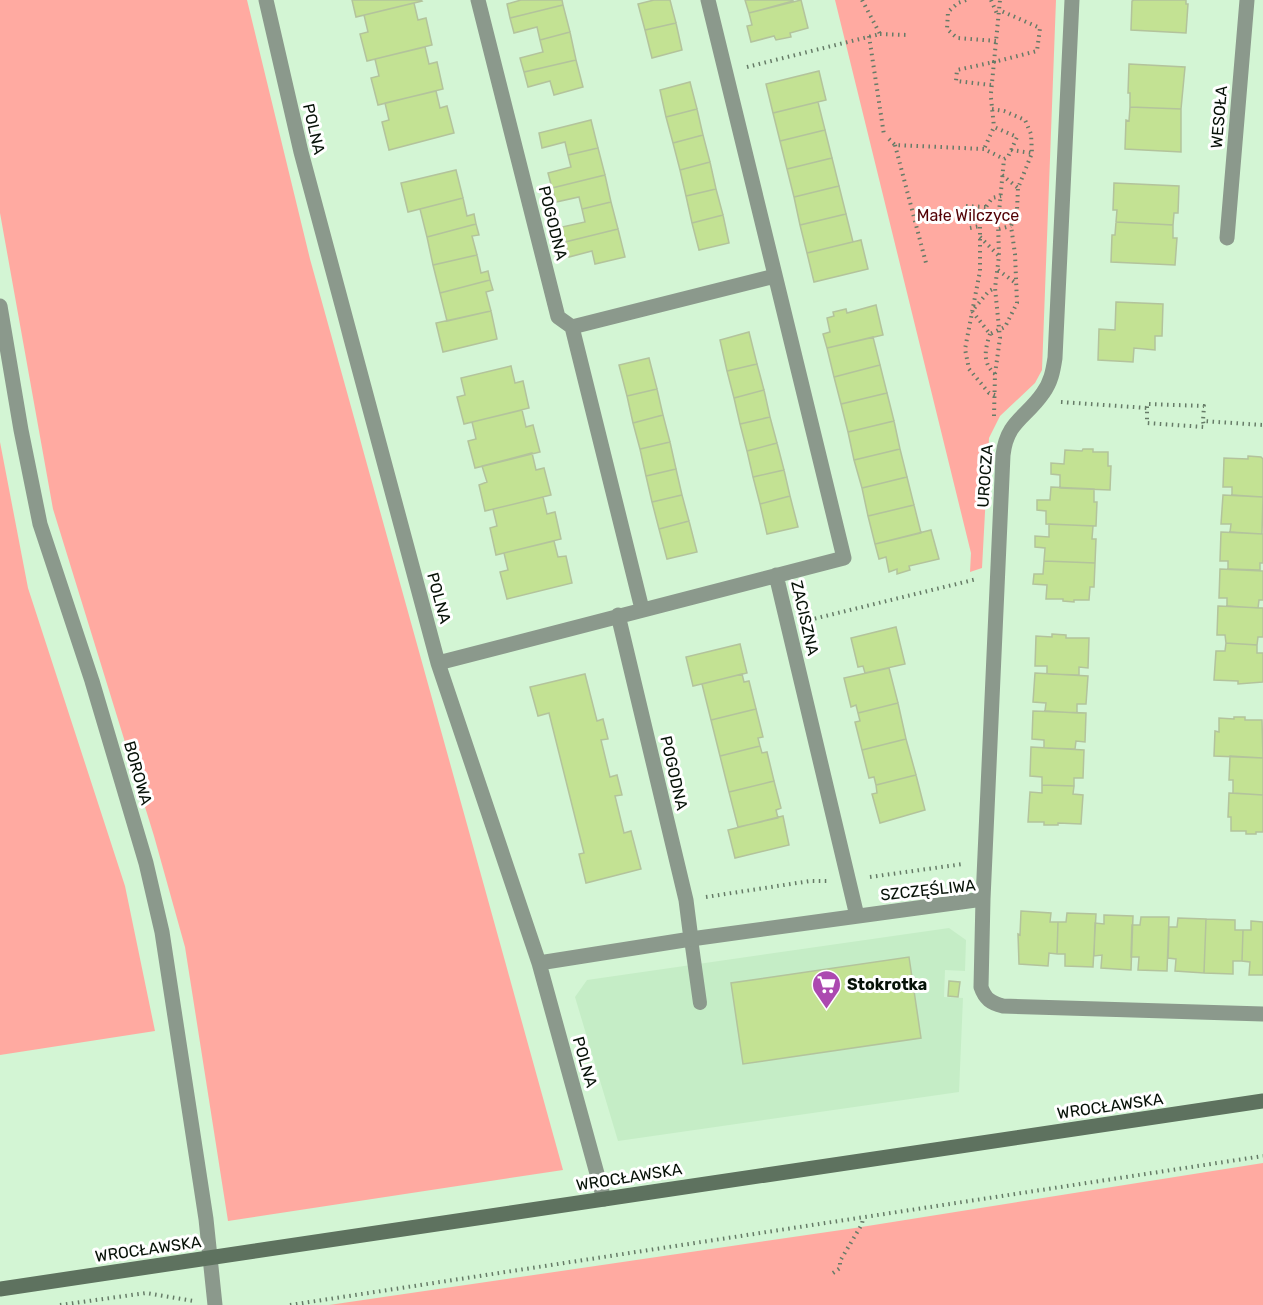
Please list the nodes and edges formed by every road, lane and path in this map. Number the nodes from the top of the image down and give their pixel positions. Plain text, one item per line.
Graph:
1 (266, 0) edge
2 (478, 0) edge
3 (708, 0) edge
4 (862, 0) edge
5 (966, 0) edge
6 (991, 0) edge
7 (1000, 0) edge
8 (1072, 0) edge
9 (1247, 0) edge
10 (999, 10) junction
11 (999, 18) junction
12 (880, 34) junction
13 (908, 35) dead end
14 (869, 36) junction
15 (997, 41) junction
16 (994, 62) junction
17 (725, 72) junction
18 (991, 85) junction
19 (992, 110) junction
20 (994, 127) junction
21 (884, 135) dead end
22 (889, 139) dead end
23 (896, 145) junction
24 (984, 149) junction
25 (1011, 150) junction
26 (1032, 153) junction
27 (1004, 159) junction
28 (1002, 175) junction
29 (1018, 188) junction
30 (1001, 196) junction
31 (966, 206) dead end
32 (986, 207) junction
33 (980, 226) junction
34 (1011, 226) junction
35 (970, 228) dead end
36 (999, 229) junction
37 (980, 237) junction
38 (1227, 238) dead end
39 (999, 256) junction
40 (926, 263) dead end
41 (998, 270) junction
42 (774, 276) junction
43 (1017, 284) junction
44 (995, 288) junction
45 (0, 306) edge
46 (972, 311) junction
47 (572, 327) junction
48 (999, 331) junction
49 (990, 334) junction
50 (995, 374) junction
51 (1043, 393) junction
52 (995, 395) junction
53 (1147, 408) junction
54 (1203, 421) junction
55 (1263, 425) edge
56 (1008, 434) junction
57 (776, 575) junction
58 (998, 577) junction
59 (642, 609) junction
60 (618, 615) junction
61 (788, 625) junction
62 (438, 663) junction
63 (983, 899) junction
64 (856, 916) junction
65 (691, 939) junction
66 (539, 963) junction
67 (700, 1003) dead end
68 (1263, 1014) edge
69 (1263, 1101) edge
70 (1263, 1156) edge
71 (604, 1199) junction
72 (862, 1218) junction
73 (210, 1258) junction
74 (833, 1273) dead end
75 (0, 1289) edge
76 (60, 1305) edge
77 (215, 1305) edge
78 (290, 1305) edge

1 - 62 street, POLNA
2 - 47 street, POGODNA
3 - 17 street
4 - 12 path
5 - 15 path
6 - 11 path
7 - 10 path
8 - 51 street, UROCZA
9 - 38 street, WESOŁA
10 - 11 path
10 - 16 path
11 - 15 path
12 - 13 path
12 - 14 path
14 - 17 path
14 - 21 path
15 - 16 path
16 - 18 path
16 - 18 path
17 - 42 street
18 - 19 path
19 - 20 path
19 - 26 path
20 - 24 path
20 - 25 path
22 - 23 path
23 - 24 path
23 - 40 path
24 - 27 path
25 - 26 path
25 - 27 path
26 - 29 path
27 - 28 path
28 - 29 path
28 - 30 path
29 - 34 path
30 - 32 path
30 - 36 path
31 - 32 path
32 - 33 path
33 - 35 path
33 - 37 path
34 - 36 path
34 - 43 path
36 - 39 path
37 - 39 path
37 - 46 path
39 - 41 path
41 - 43 path
41 - 44 path
42 - 47 street
42 - 57 street, ZACISZNA
43 - 48 path
44 - 46 path
44 - 48 path
45 - 73 street, BOROWA
46 - 49 path
46 - 52 path
47 - 59 street
48 - 49 path
48 - 50 path
49 - 50 path
50 - 52 path
51 - 53 path
51 - 56 street, UROCZA
52 - 56 path
53 - 54 path
53 - 54 path
54 - 55 path
56 - 58 street, UROCZA
57 - 59 street
57 - 61 street, ZACISZNA
58 - 61 path
58 - 63 street, UROCZA
59 - 60 street
60 - 62 street
60 - 65 street, POGODNA
61 - 64 street, ZACISZNA
62 - 66 street, POLNA
63 - 64 street, SZCZĘŚLIWA
63 - 68 street, SZCZĘŚLIWA
64 - 65 street, SZCZĘŚLIWA
65 - 66 street, SZCZĘŚLIWA
65 - 67 lane
66 - 71 street, POLNA
69 - 71 street, WROCŁAWSKA
70 - 72 path
71 - 73 street, WROCŁAWSKA
72 - 74 path
72 - 78 path
73 - 75 street, WROCŁAWSKA
73 - 77 street, BOROWA
76 - 77 path

